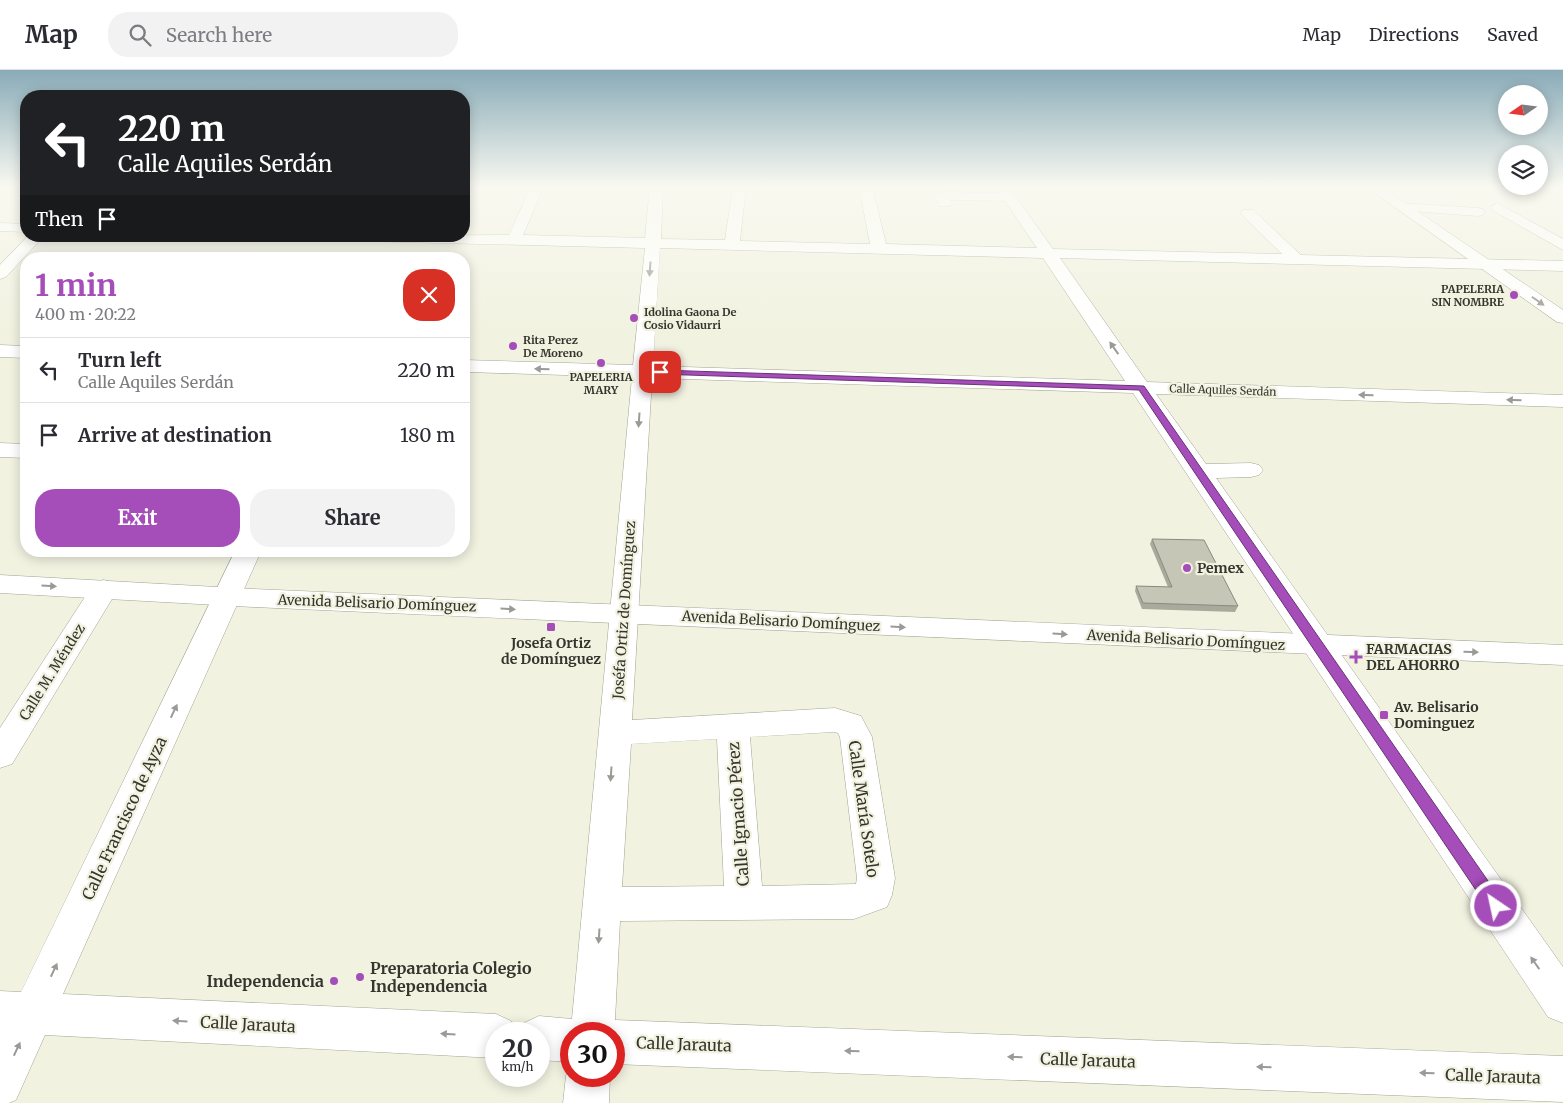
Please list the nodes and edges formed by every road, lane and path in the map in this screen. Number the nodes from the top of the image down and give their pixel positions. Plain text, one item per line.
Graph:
1 (516, 234) edge
2 (653, 234) edge
3 (734, 234) edge
4 (876, 234) edge
5 (1035, 234) edge
6 (1270, 234) edge
7 (1442, 234) edge
8 (1544, 234) edge
9 (470, 239) edge
10 (514, 240) junction
11 (31, 242) edge
12 (393, 242) edge
13 (652, 244) junction
14 (1563, 245) edge
15 (732, 246) junction
16 (879, 249) junction
17 (21, 252) edge
18 (388, 252) dead end
19 (20, 253) edge
20 (1048, 253) junction
21 (1296, 259) junction
22 (1484, 264) junction
23 (1563, 266) edge
24 (0, 274) edge
25 (1563, 318) edge
26 (0, 351) edge
27 (20, 352) edge
28 (470, 366) edge
29 (643, 372) junction
30 (1142, 388) junction
31 (1563, 401) edge
32 (0, 450) edge
33 (20, 450) edge
34 (1251, 470) dead end
35 (1198, 471) junction
36 (245, 557) edge
37 (0, 584) edge
38 (104, 589) junction
39 (227, 598) junction
40 (624, 614) junction
41 (1317, 646) junction
42 (1563, 656) edge
43 (733, 725) junction
44 (615, 733) junction
45 (0, 755) edge
46 (601, 904) junction
47 (744, 904) junction
48 (1563, 1003) edge
49 (17, 1013) edge
50 (593, 1022) edge
51 (485, 1035) edge
52 (625, 1042) edge
53 (1563, 1079) edge
54 (0, 1084) edge
55 (587, 1087) edge
56 (586, 1103) edge

1 - 10 street
2 - 13 street, Joséfa Ortiz de Domínguez
3 - 15 street
4 - 16 street
5 - 20 street
6 - 21 street
7 - 22 street
8 - 14 street
9 - 10 street
10 - 13 street
11 - 17 street
12 - 18 street
13 - 15 street
13 -> 29 street, Joséfa Ortiz de Domínguez
15 - 16 street
16 - 20 street
19 - 24 street
20 - 21 street
30 -> 20 street
21 - 22 street
22 - 23 street
22 -> 25 street
26 - 27 street
29 -> 28 street, Calle Aquiles Serdán
29 - 30 street, Calle Aquiles Serdán
29 -> 40 street, Joséfa Ortiz de Domínguez
31 -> 30 street, Calle Aquiles Serdán
30 - 35 street
32 - 33 street
34 - 35 street
35 - 41 street
36 - 39 street, Calle Francisco de Ayza
37 -> 38 street, Avenida Belisario Domínguez
38 - 39 street, Avenida Belisario Domínguez
38 - 45 street, Calle M. Méndez
39 -> 40 street, Avenida Belisario Domínguez
49 -> 39 street, Calle Francisco de Ayza
40 -> 41 street, Avenida Belisario Domínguez
40 - 44 street, Joséfa Ortiz de Domínguez
41 -> 42 street, Avenida Belisario Domínguez
48 -> 41 street
43 - 44 street
43 - 47 street, Calle Ignacio Pérez
43 - 47 street, Calle María Sotelo
44 -> 46 street, Joséfa Ortiz de Domínguez
46 - 47 street
46 -> 50 street, Joséfa Ortiz de Domínguez
51 -> 49 street, Calle Jarauta
54 -> 49 street, Calle Francisco de Ayza
53 -> 52 street, Calle Jarauta
55 - 56 street

